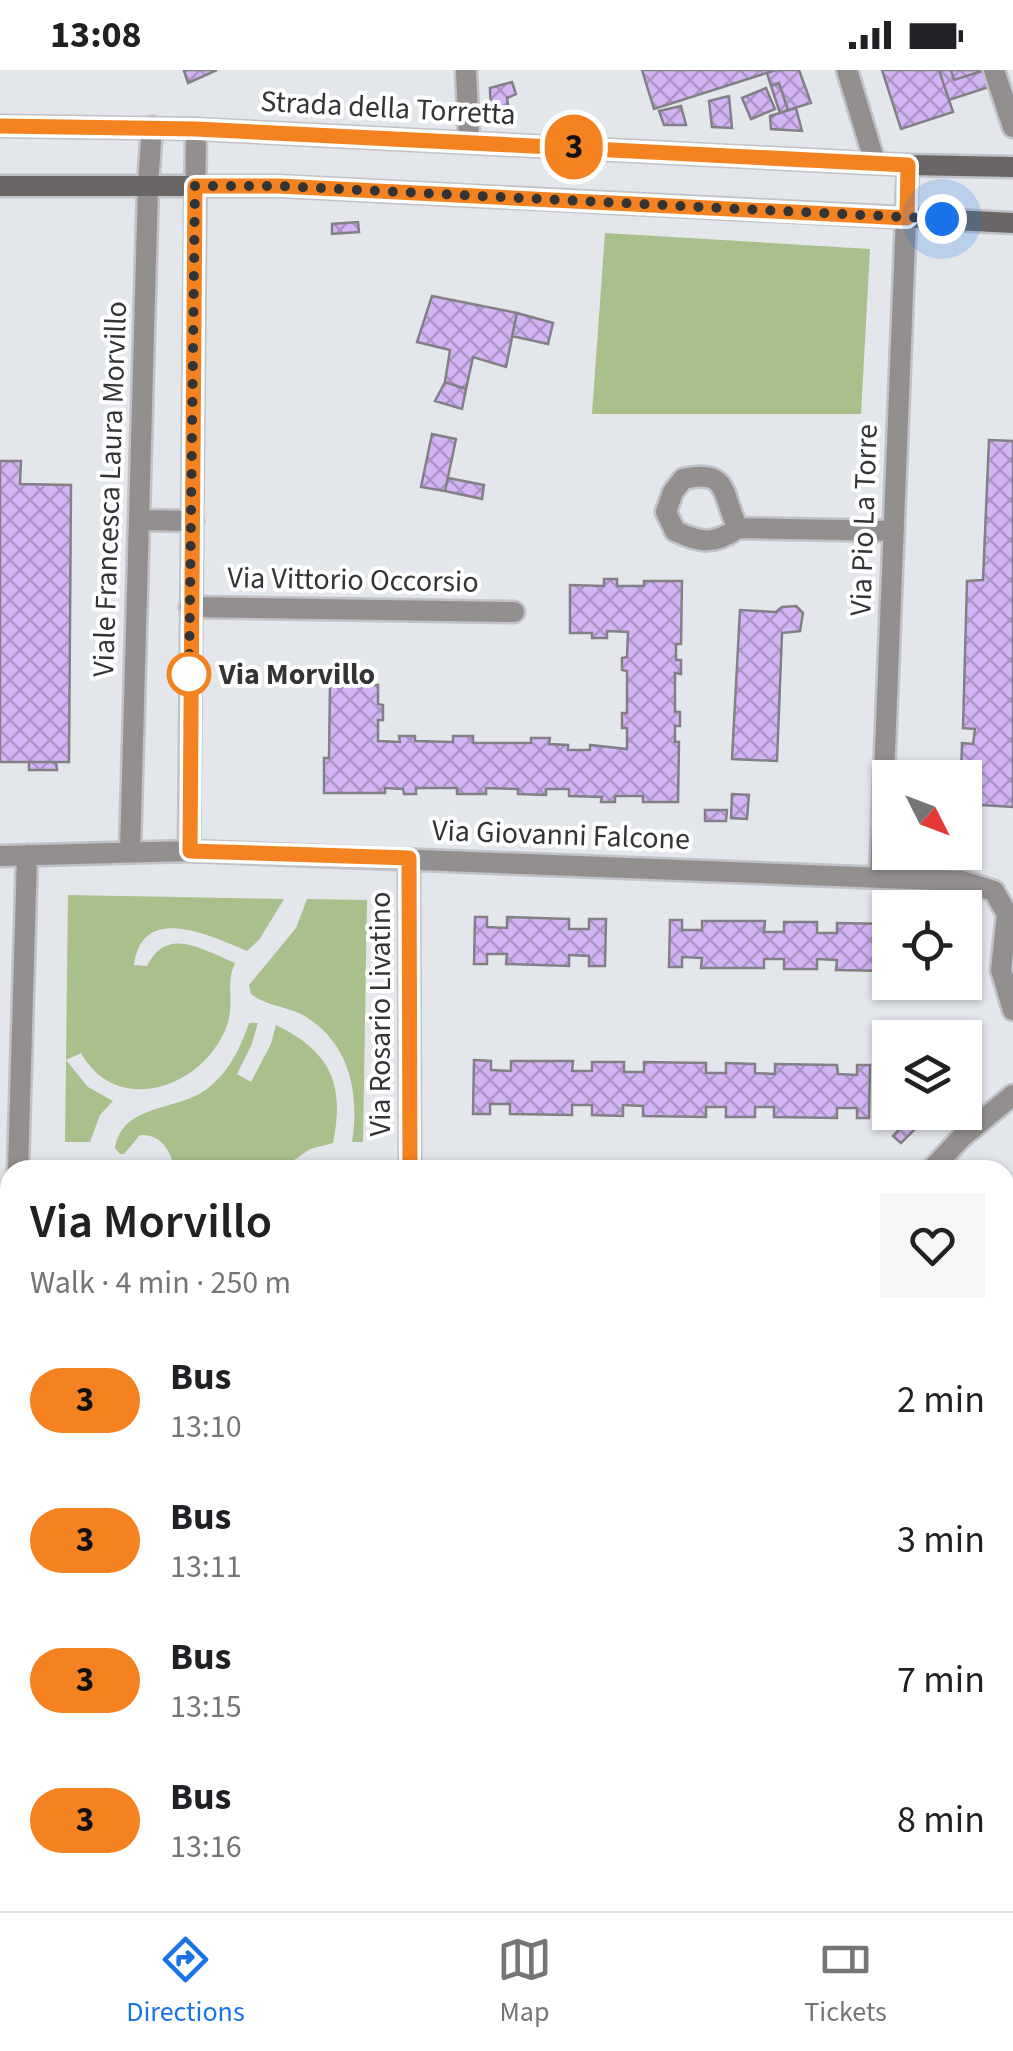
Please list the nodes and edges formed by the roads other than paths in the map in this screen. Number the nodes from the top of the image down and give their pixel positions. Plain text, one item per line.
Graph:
1 (466, 70) edge
2 (847, 70) edge
3 (994, 70) edge
4 (0, 126) edge
5 (152, 127) junction
6 (1013, 127) edge
7 (196, 129) junction
8 (470, 141) junction
9 (875, 162) junction
10 (908, 165) junction
11 (1013, 167) edge
12 (148, 185) junction
13 (0, 186) edge
14 (195, 186) junction
15 (907, 218) junction
16 (1013, 223) edge
17 (139, 520) junction
18 (193, 521) junction
19 (738, 528) dead end
20 (894, 531) junction
21 (190, 607) junction
22 (514, 612) dead end
23 (190, 851) junction
24 (130, 852) junction
25 (27, 855) junction
26 (0, 856) edge
27 (409, 858) junction
28 (880, 878) junction
29 (1004, 892) edge
30 (1013, 1010) edge
31 (1013, 1095) edge
32 (18, 1160) edge
33 (410, 1160) edge
34 (940, 1160) edge

1 - 8 street
2 - 9 street
3 - 6 street
4 - 5 street, Strada della Torretta
5 - 7 street, Strada della Torretta
5 - 12 street, Viale Francesca Laura Morvillo
7 - 8 street, Strada della Torretta
7 - 14 street
8 - 9 street, Strada della Torretta
9 - 10 street, Strada della Torretta
10 - 11 street, Strada della Torretta
10 - 15 street, Via Pio La Torre
12 - 13 street
12 - 14 street
12 - 17 street, Viale Francesca Laura Morvillo
14 - 15 street
14 - 18 street
15 - 16 street
15 - 20 street, Via Pio La Torre
17 - 18 street
17 - 24 street, Viale Francesca Laura Morvillo
18 - 21 street
19 - 20 street
20 - 28 street, Via Pio La Torre
21 - 22 street, Via Vittorio Occorsio
21 - 23 street
23 - 24 street, Via Giovanni Falcone
23 - 27 street, Via Giovanni Falcone
24 - 25 street, Via Giovanni Falcone
25 - 26 street, Via Giovanni Falcone
25 - 32 street
27 - 28 street, Via Giovanni Falcone
27 - 33 street, Via Rosario Livatino
28 - 29 street, Via Giovanni Falcone
29 - 30 street, Via Giovanni Falcone
31 - 34 street

